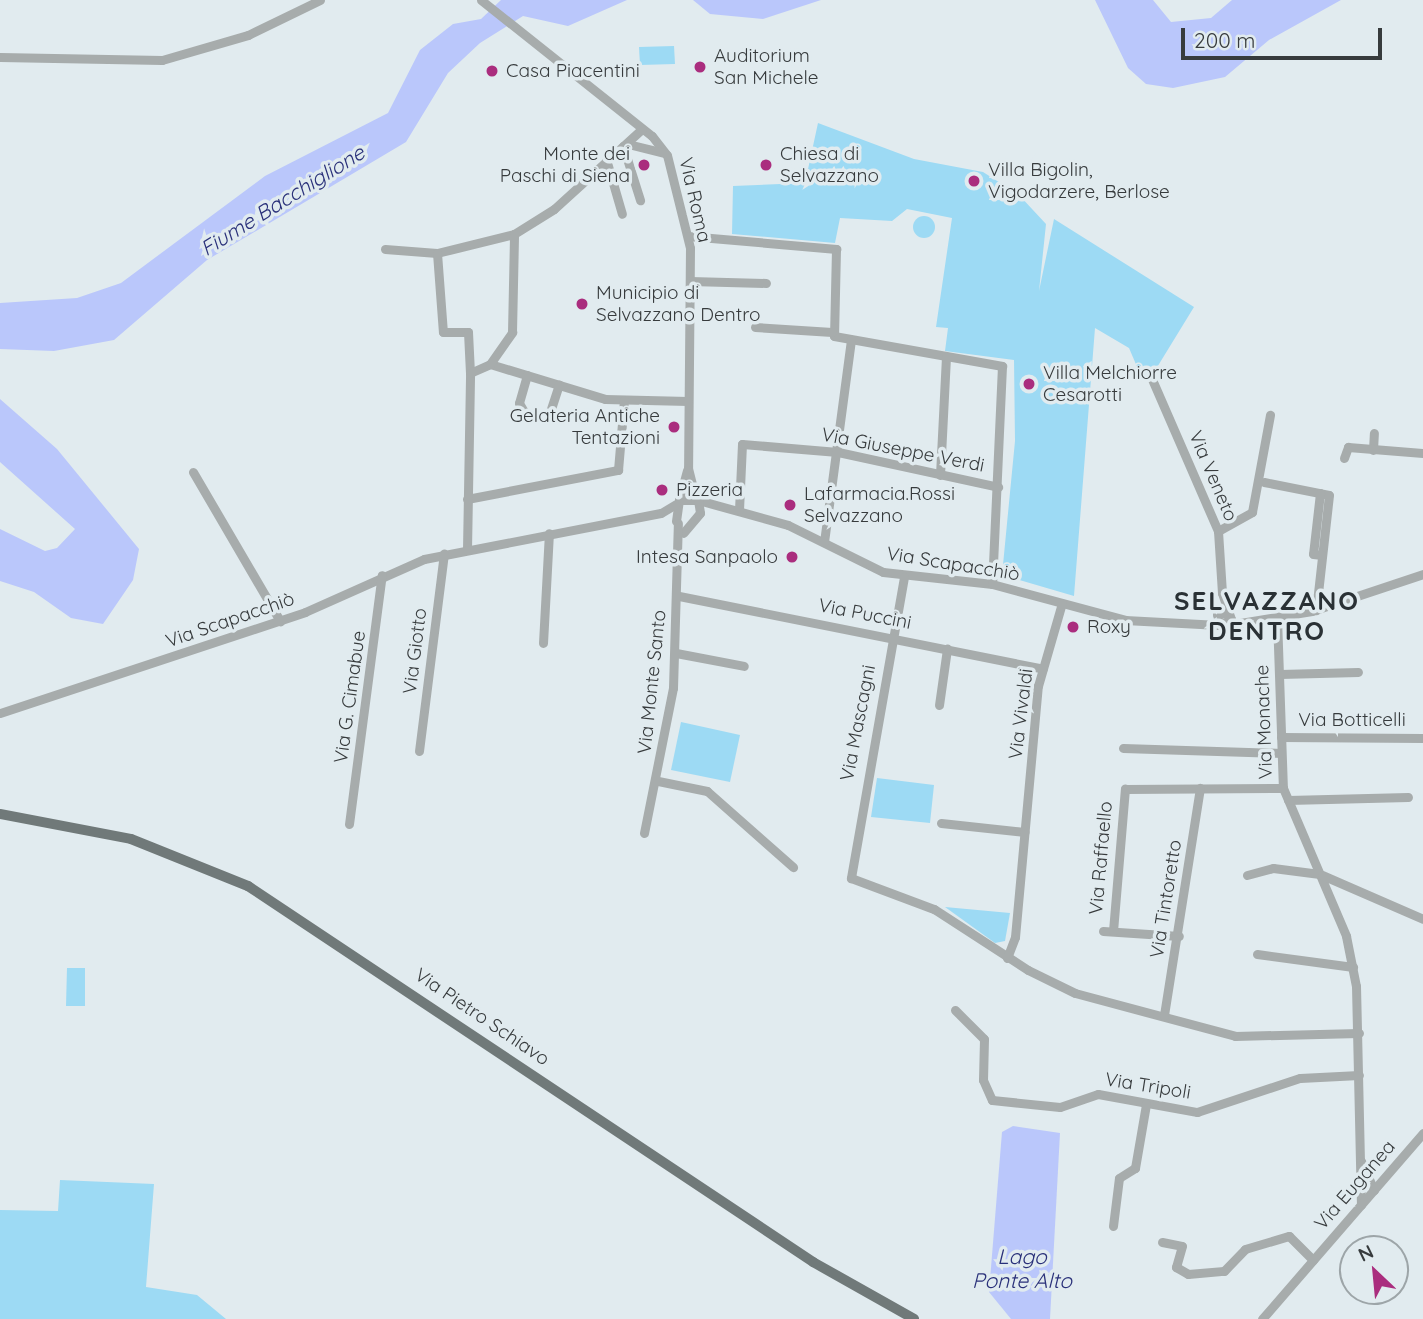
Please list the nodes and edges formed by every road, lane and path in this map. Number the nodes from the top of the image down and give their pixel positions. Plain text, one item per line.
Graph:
1 (320, 0) edge
2 (481, 0) edge
3 (0, 57) edge
4 (642, 129) junction
5 (652, 136) junction
6 (638, 143) junction
7 (625, 145) junction
8 (667, 155) junction
9 (606, 159) junction
10 (640, 200) dead end
11 (622, 214) dead end
12 (514, 234) junction
13 (688, 236) junction
14 (385, 249) dead end
15 (437, 253) junction
16 (690, 281) junction
17 (766, 283) dead end
18 (755, 327) dead end
19 (832, 332) junction
20 (851, 340) junction
21 (946, 356) junction
22 (490, 364) junction
23 (470, 373) junction
24 (527, 375) junction
25 (1151, 377) dead end
26 (559, 385) junction
27 (624, 400) junction
28 (688, 401) junction
29 (1270, 415) dead end
30 (1374, 433) dead end
31 (1373, 450) junction
32 (838, 452) junction
33 (1423, 453) edge
34 (1344, 458) dead end
35 (688, 468) junction
36 (194, 472) dead end
37 (940, 474) junction
38 (1264, 482) dead end
39 (998, 487) junction
40 (467, 499) junction
41 (697, 499) junction
42 (677, 503) junction
43 (723, 509) junction
44 (739, 510) junction
45 (662, 513) junction
46 (698, 516) junction
47 (681, 525) junction
48 (1218, 531) junction
49 (549, 533) junction
50 (824, 542) junction
51 (467, 550) junction
52 (444, 554) junction
53 (1423, 574) edge
54 (383, 575) junction
55 (904, 576) junction
56 (992, 584) junction
57 (679, 596) junction
58 (1062, 603) junction
59 (1316, 610) junction
60 (1223, 613) junction
61 (1277, 618) junction
62 (1252, 620) junction
63 (279, 621) junction
64 (1187, 624) junction
65 (1224, 625) junction
66 (893, 637) junction
67 (543, 643) dead end
68 (947, 649) junction
69 (676, 653) junction
70 (744, 666) dead end
71 (1043, 669) junction
72 (1358, 672) dead end
73 (1280, 674) junction
74 (939, 705) dead end
75 (0, 713) edge
76 (1281, 737) junction
77 (1423, 738) edge
78 (1124, 748) dead end
79 (419, 751) dead end
80 (1281, 753) junction
81 (658, 781) junction
82 (1200, 788) junction
83 (1283, 788) junction
84 (1408, 797) dead end
85 (1288, 800) junction
86 (0, 814) edge
87 (941, 823) dead end
88 (349, 824) dead end
89 (1025, 832) junction
90 (644, 833) dead end
91 (793, 867) dead end
92 (1320, 874) junction
93 (1247, 875) dead end
94 (1347, 888) junction
95 (1332, 900) junction
96 (1423, 919) edge
97 (1179, 936) junction
98 (1257, 954) dead end
99 (1007, 958) junction
100 (1353, 967) junction
101 (954, 1010) dead end
102 (1164, 1015) junction
103 (1359, 1033) junction
104 (1359, 1075) junction
105 (1146, 1104) junction
106 (1423, 1133) edge
107 (1360, 1160) junction
108 (1367, 1172) junction
109 (1386, 1176) junction
110 (1360, 1183) junction
111 (1374, 1191) junction
112 (1361, 1205) junction
113 (1113, 1226) dead end
114 (1162, 1242) dead end
115 (1313, 1260) junction
116 (914, 1319) edge
117 (1262, 1319) edge

1 - 3 street
2 - 4 street, Via Roma
4 - 5 street, Via Roma
4 - 7 street
5 - 6 street
5 - 8 street, Via Roma
6 - 7 street
6 - 8 street
7 - 9 street
7 - 10 street
8 - 13 street, Via Roma
9 - 11 street
9 - 12 street
12 - 15 street
12 - 22 street
13 - 16 street, Via Roma
13 - 19 street
14 - 15 street
15 - 23 street
16 - 17 street
16 - 28 street, Via Roma
18 - 19 street
19 - 20 street
20 - 21 street
20 - 32 street
21 - 37 street
21 - 39 street
22 - 23 street
22 - 24 street
23 - 40 street
24 - 26 street
24 - 26 street
25 - 48 street, Via Veneto
26 - 27 street
27 - 28 street
27 - 40 street
28 - 35 street, Via Roma
29 - 48 street
30 - 31 street
31 - 33 street
31 - 34 street
32 - 37 street, Via Giuseppe Verdi
32 - 44 street, Via Giuseppe Verdi
32 - 50 street
35 - 41 street, Via Roma
35 - 42 street, Via Roma
36 - 63 street
37 - 39 street, Via Giuseppe Verdi
38 - 59 street
39 - 56 street
40 - 51 street
41 - 42 street
41 - 43 street, Via Scapacchiò
41 - 46 street, Via Roma
42 - 45 street, Via Scapacchiò
42 - 47 street, Via Monte Santo
43 - 44 street, Via Scapacchiò
43 - 46 street, Via Scapacchiò
44 - 50 street, Via Scapacchiò
45 - 47 street
45 - 49 street, Via Scapacchiò
46 - 47 street
47 - 57 street, Via Monte Santo
48 - 60 street, Via Veneto
49 - 51 street, Via Scapacchiò
49 - 67 street
50 - 55 street, Via Scapacchiò
51 - 52 street, Via Scapacchiò
52 - 54 street, Via Scapacchiò
52 - 79 street, Via Giotto
53 - 59 street, Via Scapacchiò
54 - 63 street, Via Scapacchiò
54 - 88 street, Via G. Cimabue
55 - 56 street, Via Scapacchiò
55 - 66 street, Via Mascagni
56 - 58 street, Via Scapacchiò
57 - 66 street, Via Puccini
57 - 69 street, Via Monte Santo
58 - 64 street, Via Scapacchiò
58 - 71 street, Via Vivaldi
59 - 61 street, Via Scapacchiò
60 - 62 street, Via Scapacchiò
60 - 64 street, Via Scapacchiò
60 - 65 street
61 - 62 street, Via Scapacchiò
61 - 73 street, Via Monache
62 - 65 street, Via Scapacchiò
63 - 75 street, Via Scapacchiò
64 - 65 street, Via Scapacchiò
66 - 68 street, Via Puccini
66 - 99 street, Via Mascagni
68 - 71 street, Via Puccini
68 - 74 street
69 - 70 street
69 - 81 street, Via Monte Santo
71 - 89 street, Via Vivaldi
72 - 73 street
73 - 76 street, Via Monache
76 - 77 street, Via Botticelli
76 - 80 street, Via Monache
78 - 80 street
80 - 83 street, Via Monache
81 - 90 street, Via Monte Santo
81 - 91 street
82 - 83 street
82 - 97 street, Via Tintoretto
82 - 97 street, Via Raffaello
83 - 85 street, Via Monache
84 - 85 street
85 - 92 street, Via Monache
86 - 116 main road, Via Pietro Schiavo
87 - 89 street
89 - 99 street, Via Vivaldi
92 - 93 street
92 - 94 street
92 - 95 street, Via Monache
94 - 95 street
94 - 96 street
95 - 100 street, Via Monache
97 - 102 street, Via Tintoretto
98 - 100 street
99 - 102 street
100 - 103 street, Via Monache
101 - 105 street, Via Tripoli
102 - 103 street
103 - 104 street, Via Monache
104 - 105 street, Via Tripoli
104 - 107 street, Via Monache
105 - 113 street
106 - 109 street, Via Euganea
107 - 108 street
107 - 110 street, Via Monache
108 - 109 street
108 - 111 street
109 - 111 street, Via Euganea
110 - 111 street
110 - 112 street, Via Monache
111 - 112 street, Via Euganea
112 - 115 street, Via Euganea
114 - 115 street, Via Euganea
115 - 117 street, Via Euganea

